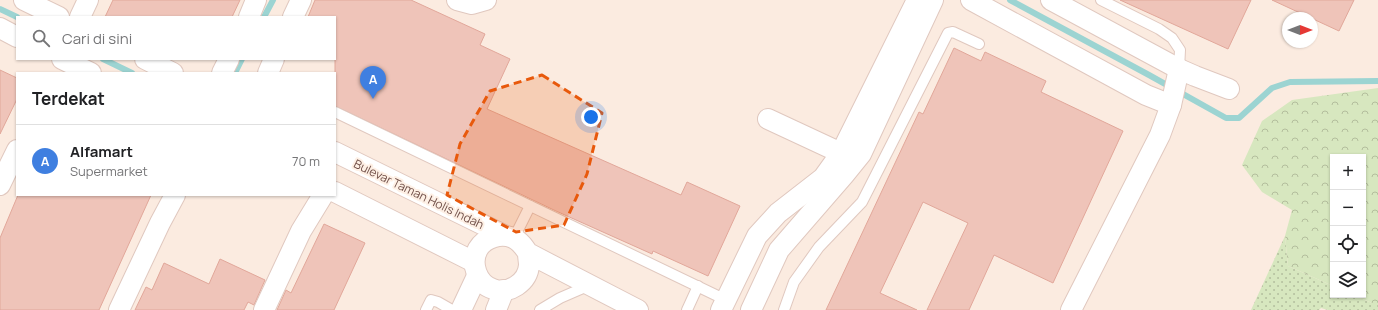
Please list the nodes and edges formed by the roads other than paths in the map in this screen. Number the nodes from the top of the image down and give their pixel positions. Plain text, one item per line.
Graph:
1 (24, 0) edge
2 (88, 0) edge
3 (256, 0) edge
4 (301, 0) edge
5 (457, 0) edge
6 (486, 0) edge
7 (917, 0) edge
8 (933, 0) edge
9 (971, 0) edge
10 (1051, 0) edge
11 (1101, 0) edge
12 (57, 16) edge
13 (80, 16) edge
14 (249, 16) edge
15 (293, 16) edge
16 (0, 28) edge
17 (16, 36) edge
18 (979, 44) dead end
19 (59, 60) edge
20 (64, 60) edge
21 (147, 60) edge
22 (228, 60) edge
23 (274, 60) edge
24 (53, 72) edge
25 (89, 72) edge
26 (171, 72) edge
27 (222, 72) edge
28 (268, 72) edge
29 (1178, 74) junction
30 (1229, 89) dead end
31 (1172, 102) junction
32 (336, 112) edge
33 (768, 119) dead end
34 (16, 152) edge
35 (336, 152) edge
36 (841, 153) junction
37 (0, 185) edge
38 (336, 193) edge
39 (174, 196) edge
40 (322, 196) edge
41 (530, 206) junction
42 (509, 237) junction
43 (528, 253) junction
44 (476, 269) junction
45 (591, 285) junction
46 (698, 286) junction
47 (504, 290) junction
48 (724, 305) edge
49 (119, 310) edge
50 (264, 310) edge
51 (426, 310) edge
52 (452, 310) edge
53 (461, 310) edge
54 (496, 310) edge
55 (540, 310) edge
56 (638, 310) edge
57 (687, 310) edge
58 (751, 310) edge
59 (784, 310) edge
60 (1071, 310) edge

1 - 12 street
2 - 13 street
3 - 14 street
4 - 15 street
5 - 6 street
7 - 36 street
8 - 58 street
9 - 31 street
10 - 29 street
11 - 29 lane
16 - 17 street
18 - 59 lane
19 - 24 street
20 - 25 street
21 - 26 street
22 - 27 street
23 - 28 street
29 - 30 street
29 - 31 street
31 - 60 street
32 - 41 lane
33 - 36 street
34 - 37 street
35 - 42 street, Bulevar Taman Holis Indah
36 - 48 street
38 - 44 street
39 - 49 street
40 - 50 street
41 - 42 lane
41 - 46 lane
42 - 43 street
42 - 44 street
43 - 45 street
43 - 47 street
44 - 47 street
44 - 53 street
45 - 55 lane
45 - 56 street
46 - 48 lane
46 - 57 lane
47 - 54 street
51 - 52 lane

